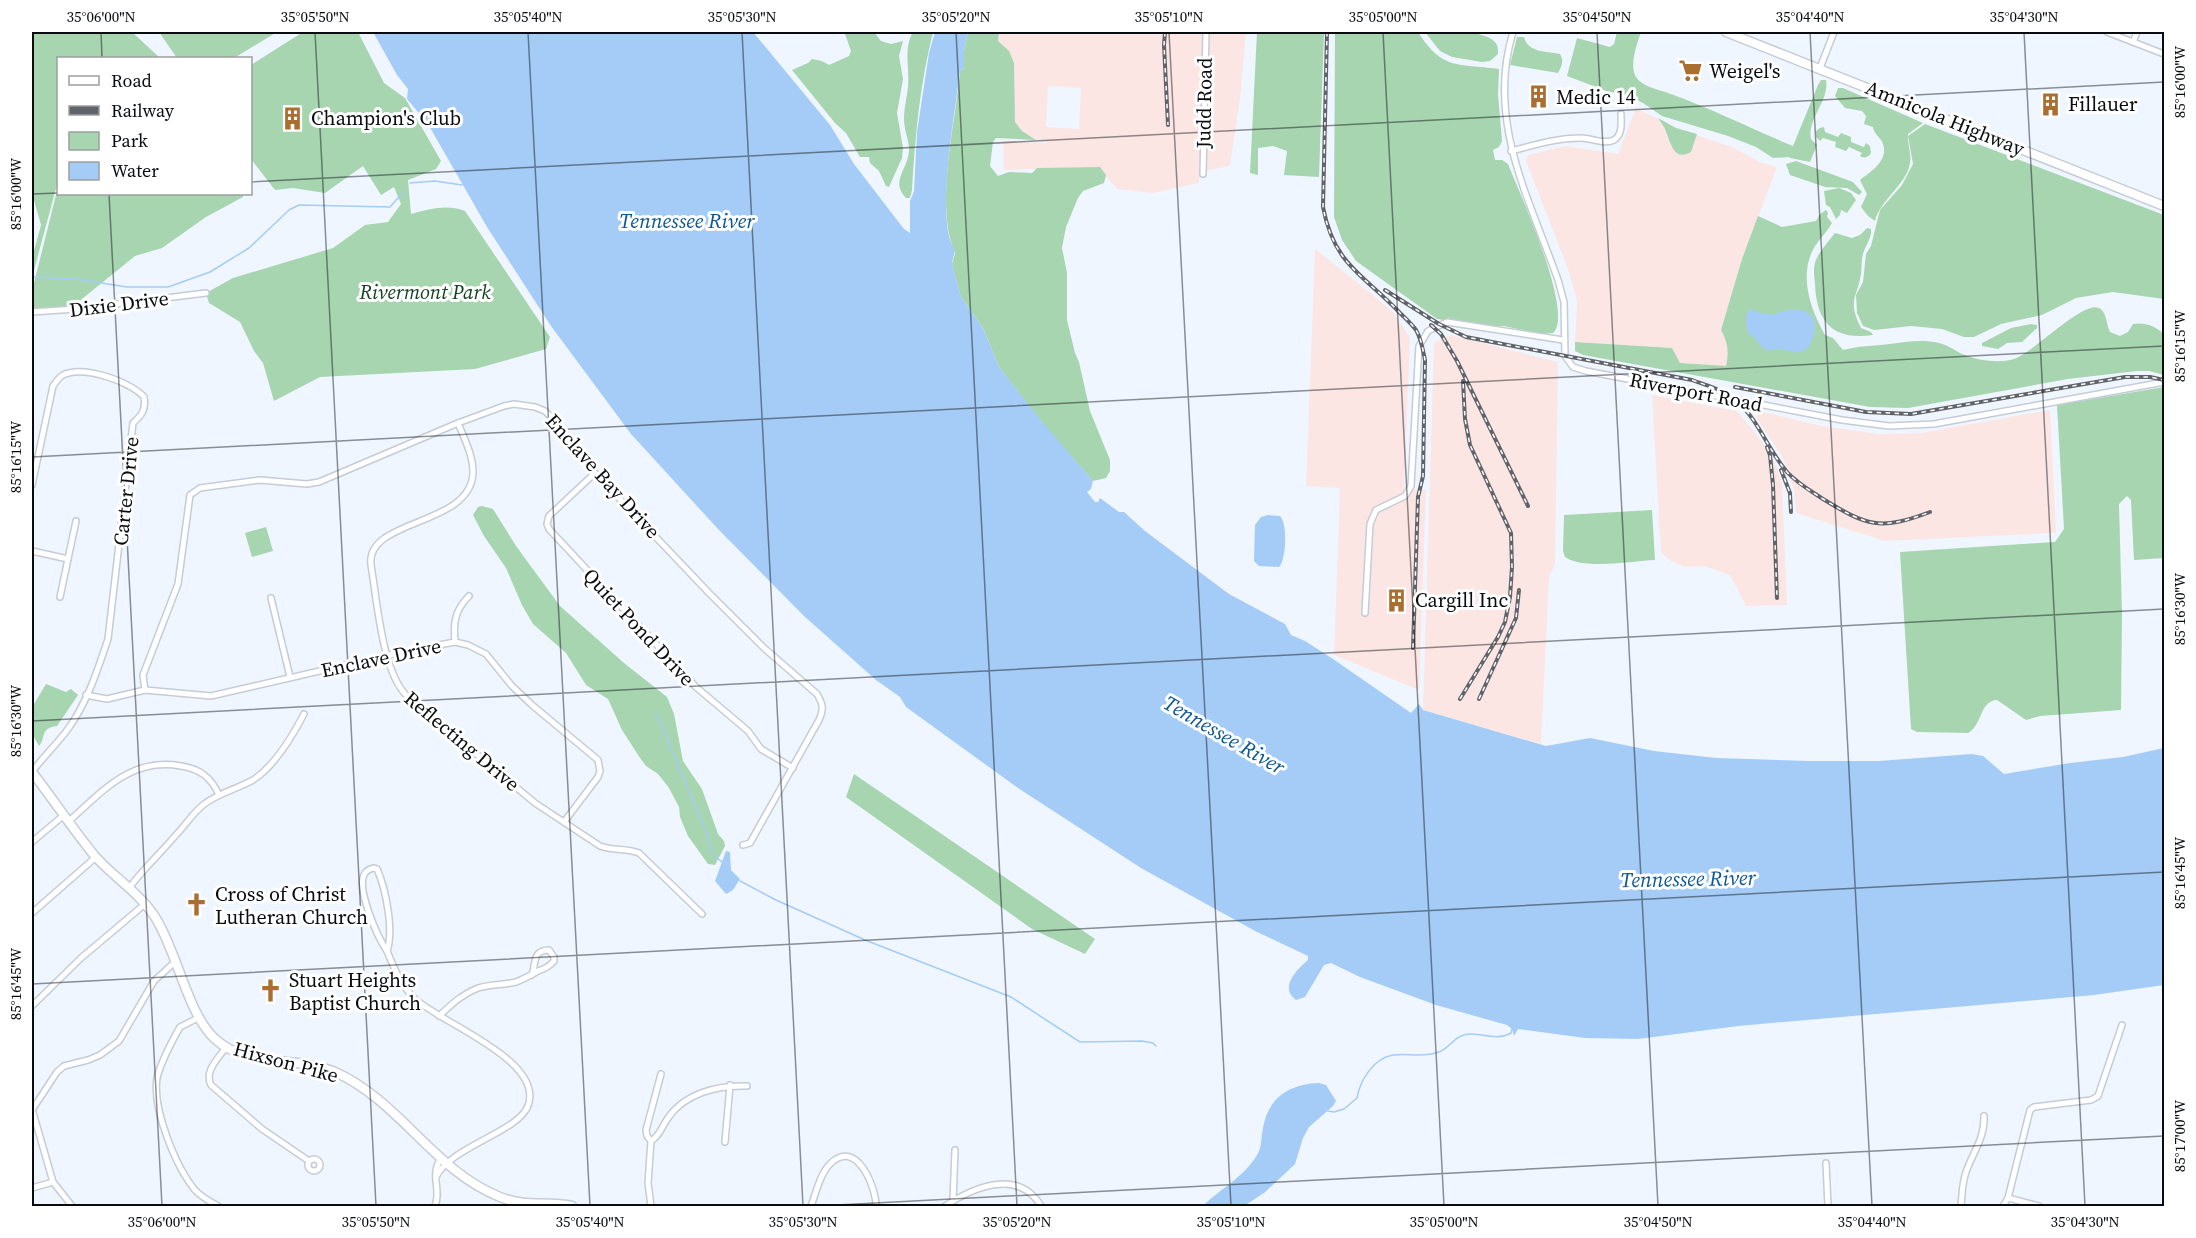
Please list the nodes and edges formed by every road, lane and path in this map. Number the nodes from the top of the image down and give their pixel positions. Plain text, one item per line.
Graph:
1 (1206, 32) edge
2 (1513, 32) edge
3 (1726, 32) edge
4 (1834, 32) edge
5 (2108, 32) edge
6 (2137, 32) edge
7 (2133, 42) junction
8 (2164, 54) edge
9 (1820, 68) junction
10 (1621, 114) dead end
11 (1511, 151) junction
12 (1203, 174) dead end
13 (2164, 205) edge
14 (206, 293) dead end
15 (32, 312) edge
16 (1563, 340) junction
17 (2164, 382) edge
18 (458, 423) junction
19 (595, 472) junction
20 (32, 485) edge
21 (76, 521) dead end
22 (32, 551) edge
23 (68, 559) junction
24 (470, 596) dead end
25 (60, 597) dead end
26 (271, 598) dead end
27 (1365, 613) dead end
28 (455, 642) junction
29 (387, 655) junction
30 (290, 677) junction
31 (145, 690) junction
32 (86, 695) junction
33 (304, 714) dead end
34 (793, 768) junction
35 (32, 772) edge
36 (219, 795) junction
37 (67, 818) junction
38 (564, 822) junction
39 (32, 842) edge
40 (743, 845) dead end
41 (96, 857) junction
42 (129, 888) junction
43 (145, 904) junction
44 (32, 913) edge
45 (702, 914) dead end
46 (387, 951) junction
47 (176, 961) junction
48 (531, 975) junction
49 (32, 1006) edge
50 (439, 1016) junction
51 (200, 1017) junction
52 (2122, 1024) dead end
53 (226, 1047) junction
54 (661, 1074) dead end
55 (730, 1085) junction
56 (747, 1086) dead end
57 (32, 1109) edge
58 (1984, 1116) dead end
59 (651, 1141) junction
60 (725, 1142) dead end
61 (954, 1150) dead end
62 (444, 1160) junction
63 (309, 1161) dead end
64 (1826, 1163) dead end
65 (53, 1182) junction
66 (32, 1188) edge
67 (2008, 1198) junction
68 (952, 1201) junction
69 (72, 1206) edge
70 (218, 1206) edge
71 (435, 1206) edge
72 (572, 1206) edge
73 (651, 1206) edge
74 (811, 1206) edge
75 (876, 1206) edge
76 (945, 1206) edge
77 (1041, 1206) edge
78 (1828, 1206) edge
79 (1961, 1206) edge
80 (2003, 1206) edge
81 (2039, 1206) edge

1 - 12 street, Judd Road
2 - 11 street, Riverport Road
3 - 9 main road, Amnicola Highway
4 - 9 street
5 - 7 street
6 - 7 street
7 - 8 street
9 - 13 main road, Amnicola Highway
10 - 11 street
11 - 16 street, Riverport Road
14 - 15 street, Dixie Drive
16 - 17 street, Riverport Road
16 - 27 street
18 - 19 street, Enclave Bay Drive
18 - 29 street, Reflecting Drive
18 - 31 street, Enclave Bay Drive
19 - 34 street, Enclave Bay Drive
19 - 34 street, Quiet Pond Drive
20 - 32 street, Carter Drive
21 - 23 street
22 - 23 street
23 - 25 street
24 - 28 street
26 - 30 street
28 - 29 street, Enclave Drive
28 - 38 street, Enclave Drive
29 - 30 street, Enclave Drive
29 - 38 street, Reflecting Drive
30 - 31 street, Enclave Drive
31 - 32 street, Enclave Drive
32 - 35 street, Carter Drive
33 - 36 street
34 - 40 street, Enclave Bay Drive
35 - 37 main road, Hixson Pike
36 - 37 street
36 - 42 street
37 - 39 street
37 - 41 main road, Hixson Pike
38 - 45 street, Reflecting Drive
41 - 42 main road, Hixson Pike
41 - 44 street
42 - 43 main road, Hixson Pike
43 - 47 main road, Hixson Pike
43 - 49 street
46 - 46 street
46 - 50 street
47 - 51 main road, Hixson Pike
47 - 57 street
48 - 48 street
48 - 50 street
50 - 62 street
51 - 53 main road, Hixson Pike
51 - 70 street
52 - 67 street
53 - 62 main road, Hixson Pike
53 - 63 street
54 - 59 street
55 - 56 street
55 - 59 street
55 - 60 street
57 - 65 street
58 - 79 street
59 - 73 street
61 - 68 street
62 - 71 street
62 - 72 main road, Hixson Pike
64 - 78 street
65 - 66 street
65 - 69 street
67 - 80 street
67 - 81 street
68 - 76 street
68 - 77 street
74 - 75 street

